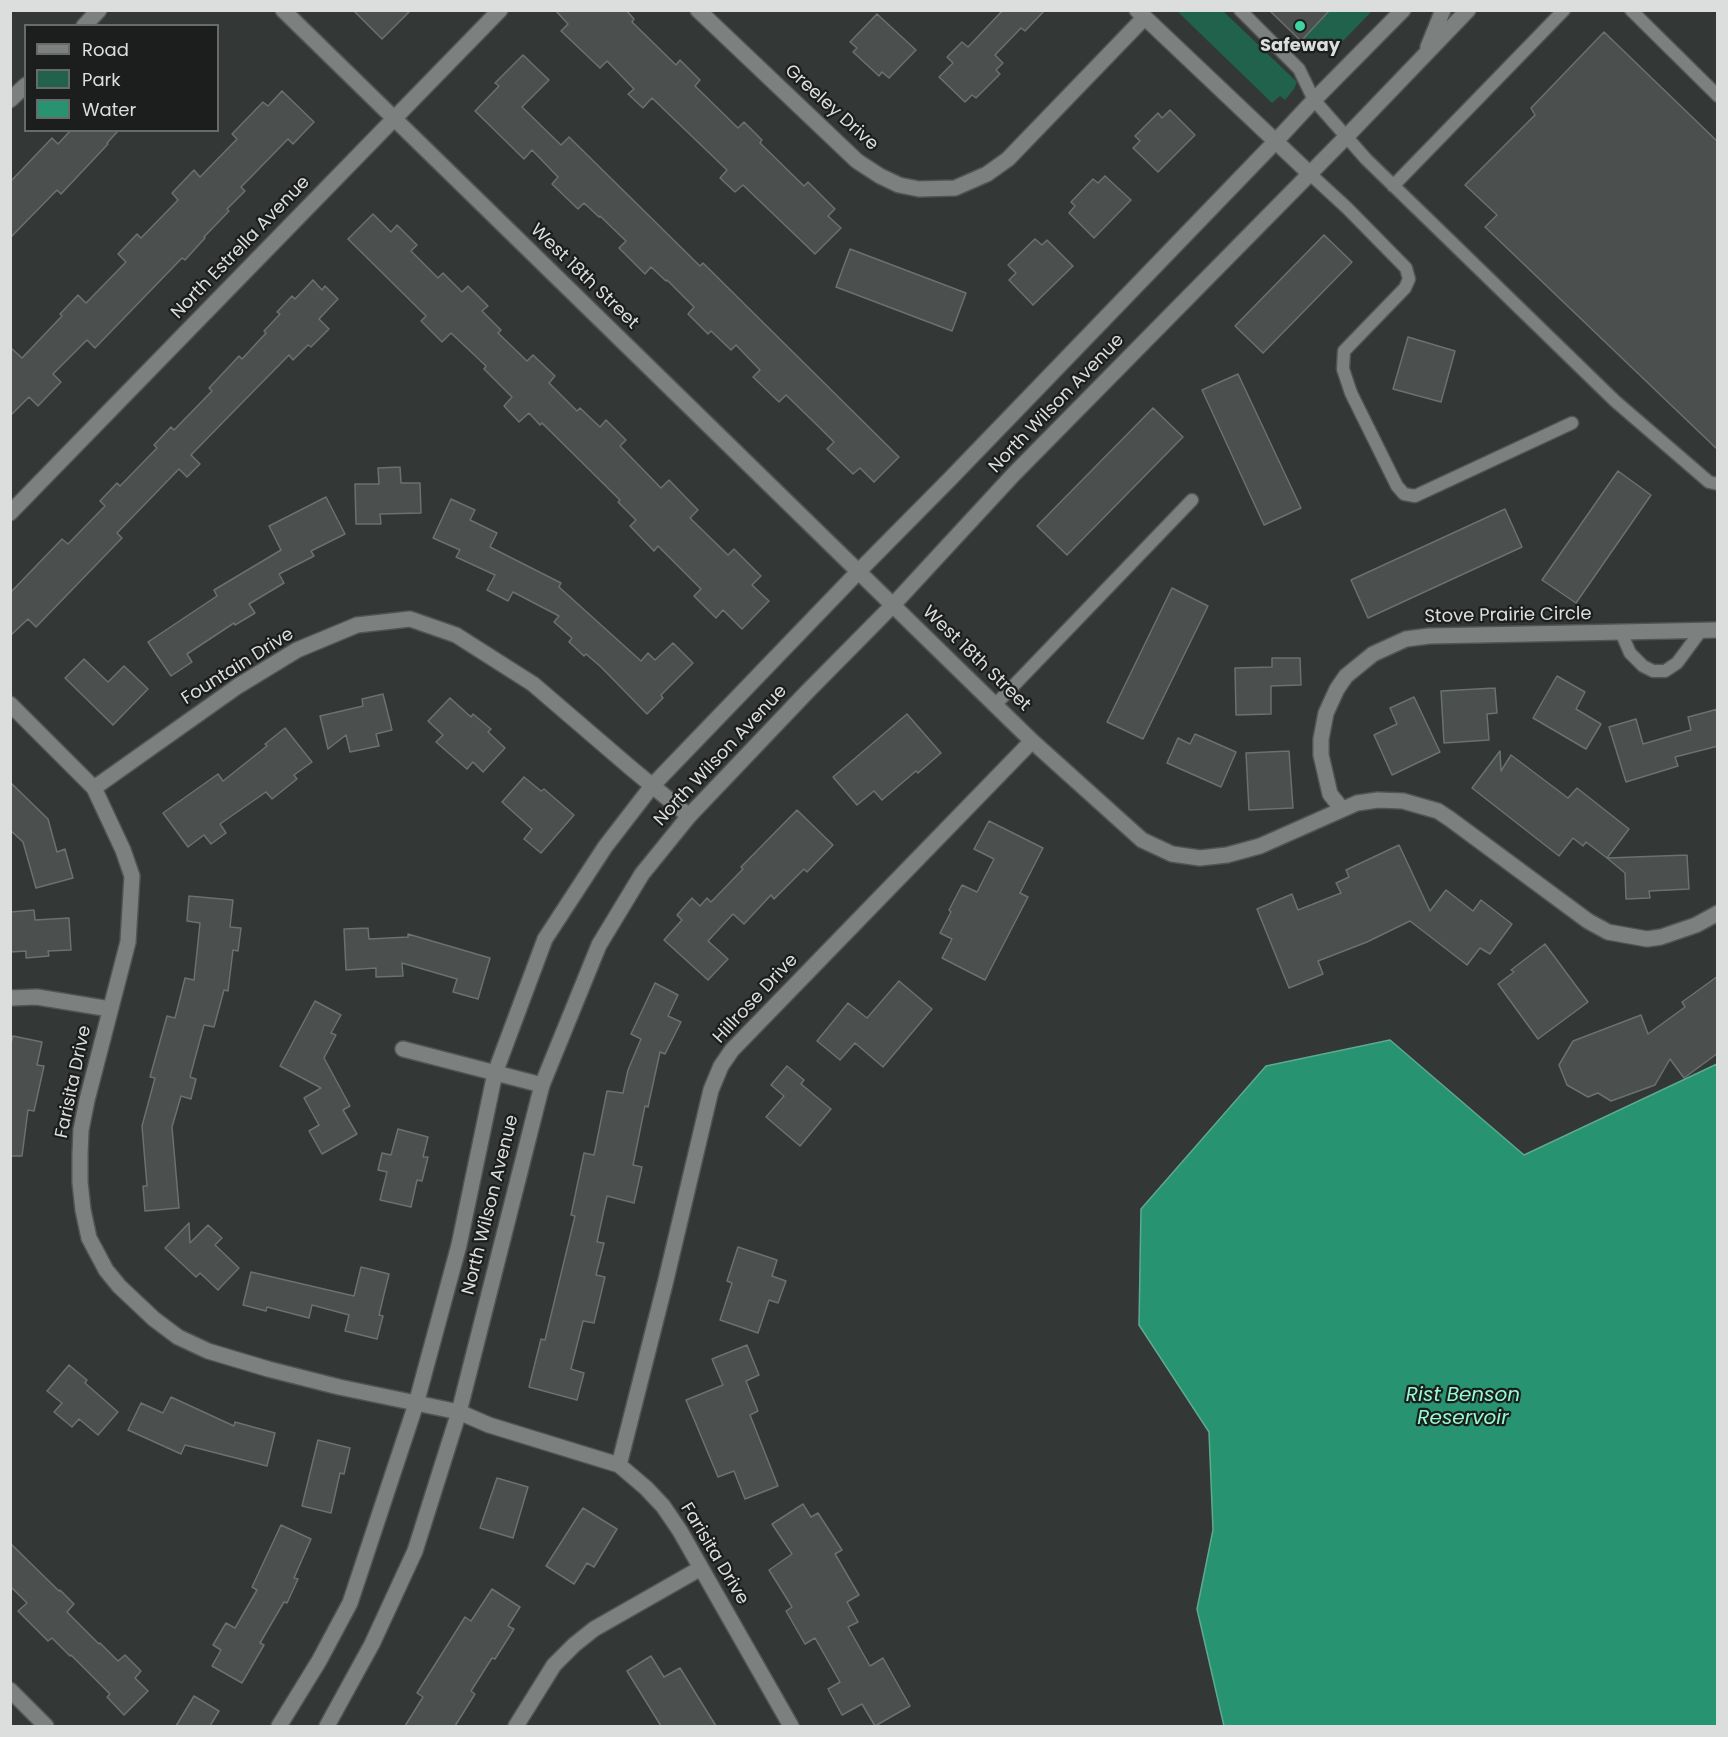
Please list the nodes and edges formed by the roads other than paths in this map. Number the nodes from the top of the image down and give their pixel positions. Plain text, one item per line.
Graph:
1 (99, 10) edge
2 (283, 10) edge
3 (500, 10) edge
4 (699, 10) edge
5 (1239, 10) edge
6 (1403, 10) edge
7 (1443, 10) edge
8 (1468, 10) edge
9 (1564, 10) edge
10 (1631, 10) edge
11 (1140, 14) edge
12 (86, 24) edge
13 (1425, 55) junction
14 (24, 87) edge
15 (1718, 96) edge
16 (10, 100) edge
17 (1314, 100) junction
18 (394, 119) junction
19 (1347, 136) junction
20 (1275, 142) junction
21 (1309, 173) junction
22 (1393, 186) junction
23 (1572, 423) dead end
24 (1718, 484) edge
25 (1192, 500) dead end
26 (10, 513) edge
27 (858, 572) junction
28 (893, 605) junction
29 (1718, 630) edge
30 (1621, 632) junction
31 (1700, 632) junction
32 (10, 704) edge
33 (994, 705) junction
34 (1032, 741) junction
35 (652, 786) junction
36 (94, 788) junction
37 (1342, 809) junction
38 (689, 816) junction
39 (1718, 913) edge
40 (10, 999) edge
41 (110, 1009) junction
42 (403, 1049) dead end
43 (495, 1073) junction
44 (542, 1085) junction
45 (416, 1404) junction
46 (459, 1412) junction
47 (619, 1465) junction
48 (701, 1568) junction
49 (10, 1690) edge
50 (46, 1726) edge
51 (279, 1726) edge
52 (327, 1726) edge
53 (516, 1726) edge
54 (790, 1726) edge

1 - 12 street
2 - 18 street, West 18th Street
3 - 18 street, North Estrella Avenue
4 - 11 street, Greeley Drive
5 - 17 lane
6 - 17 street, North Wilson Avenue
7 - 13 street
8 - 13 street, North Wilson Avenue
9 - 22 lane
10 - 15 lane
11 - 20 street
13 - 19 street, North Wilson Avenue
14 - 16 street
17 - 19 lane
17 - 20 street, North Wilson Avenue
18 - 26 street, North Estrella Avenue
18 - 27 street, West 18th Street
19 - 21 street, North Wilson Avenue
19 - 22 lane
20 - 21 street
20 - 27 street, North Wilson Avenue
21 - 23 lane
21 - 28 street, North Wilson Avenue
22 - 24 lane
25 - 33 lane
27 - 28 street, West 18th Street
27 - 35 street, North Wilson Avenue
28 - 33 street, West 18th Street
28 - 38 street, North Wilson Avenue
29 - 31 street, Stove Prairie Circle
30 - 31 street, Stove Prairie Circle
30 - 31 lane
30 - 37 street, Stove Prairie Circle
32 - 36 street, Farisita Drive
33 - 34 street, West 18th Street
34 - 37 street
34 - 47 street, Hillrose Drive
35 - 36 street, Fountain Drive
35 - 38 street, Fountain Drive
35 - 43 street, North Wilson Avenue
36 - 41 street, Farisita Drive
37 - 39 street
38 - 44 street, North Wilson Avenue
40 - 41 street
41 - 45 street, Farisita Drive
42 - 43 street
43 - 44 street
43 - 45 street, North Wilson Avenue
44 - 46 street, North Wilson Avenue
45 - 46 street, Farisita Drive
45 - 51 street, North Wilson Avenue
46 - 47 street, Farisita Drive
46 - 52 street, North Wilson Avenue
47 - 48 street, Farisita Drive
48 - 53 street
48 - 54 street, Farisita Drive
49 - 50 street

